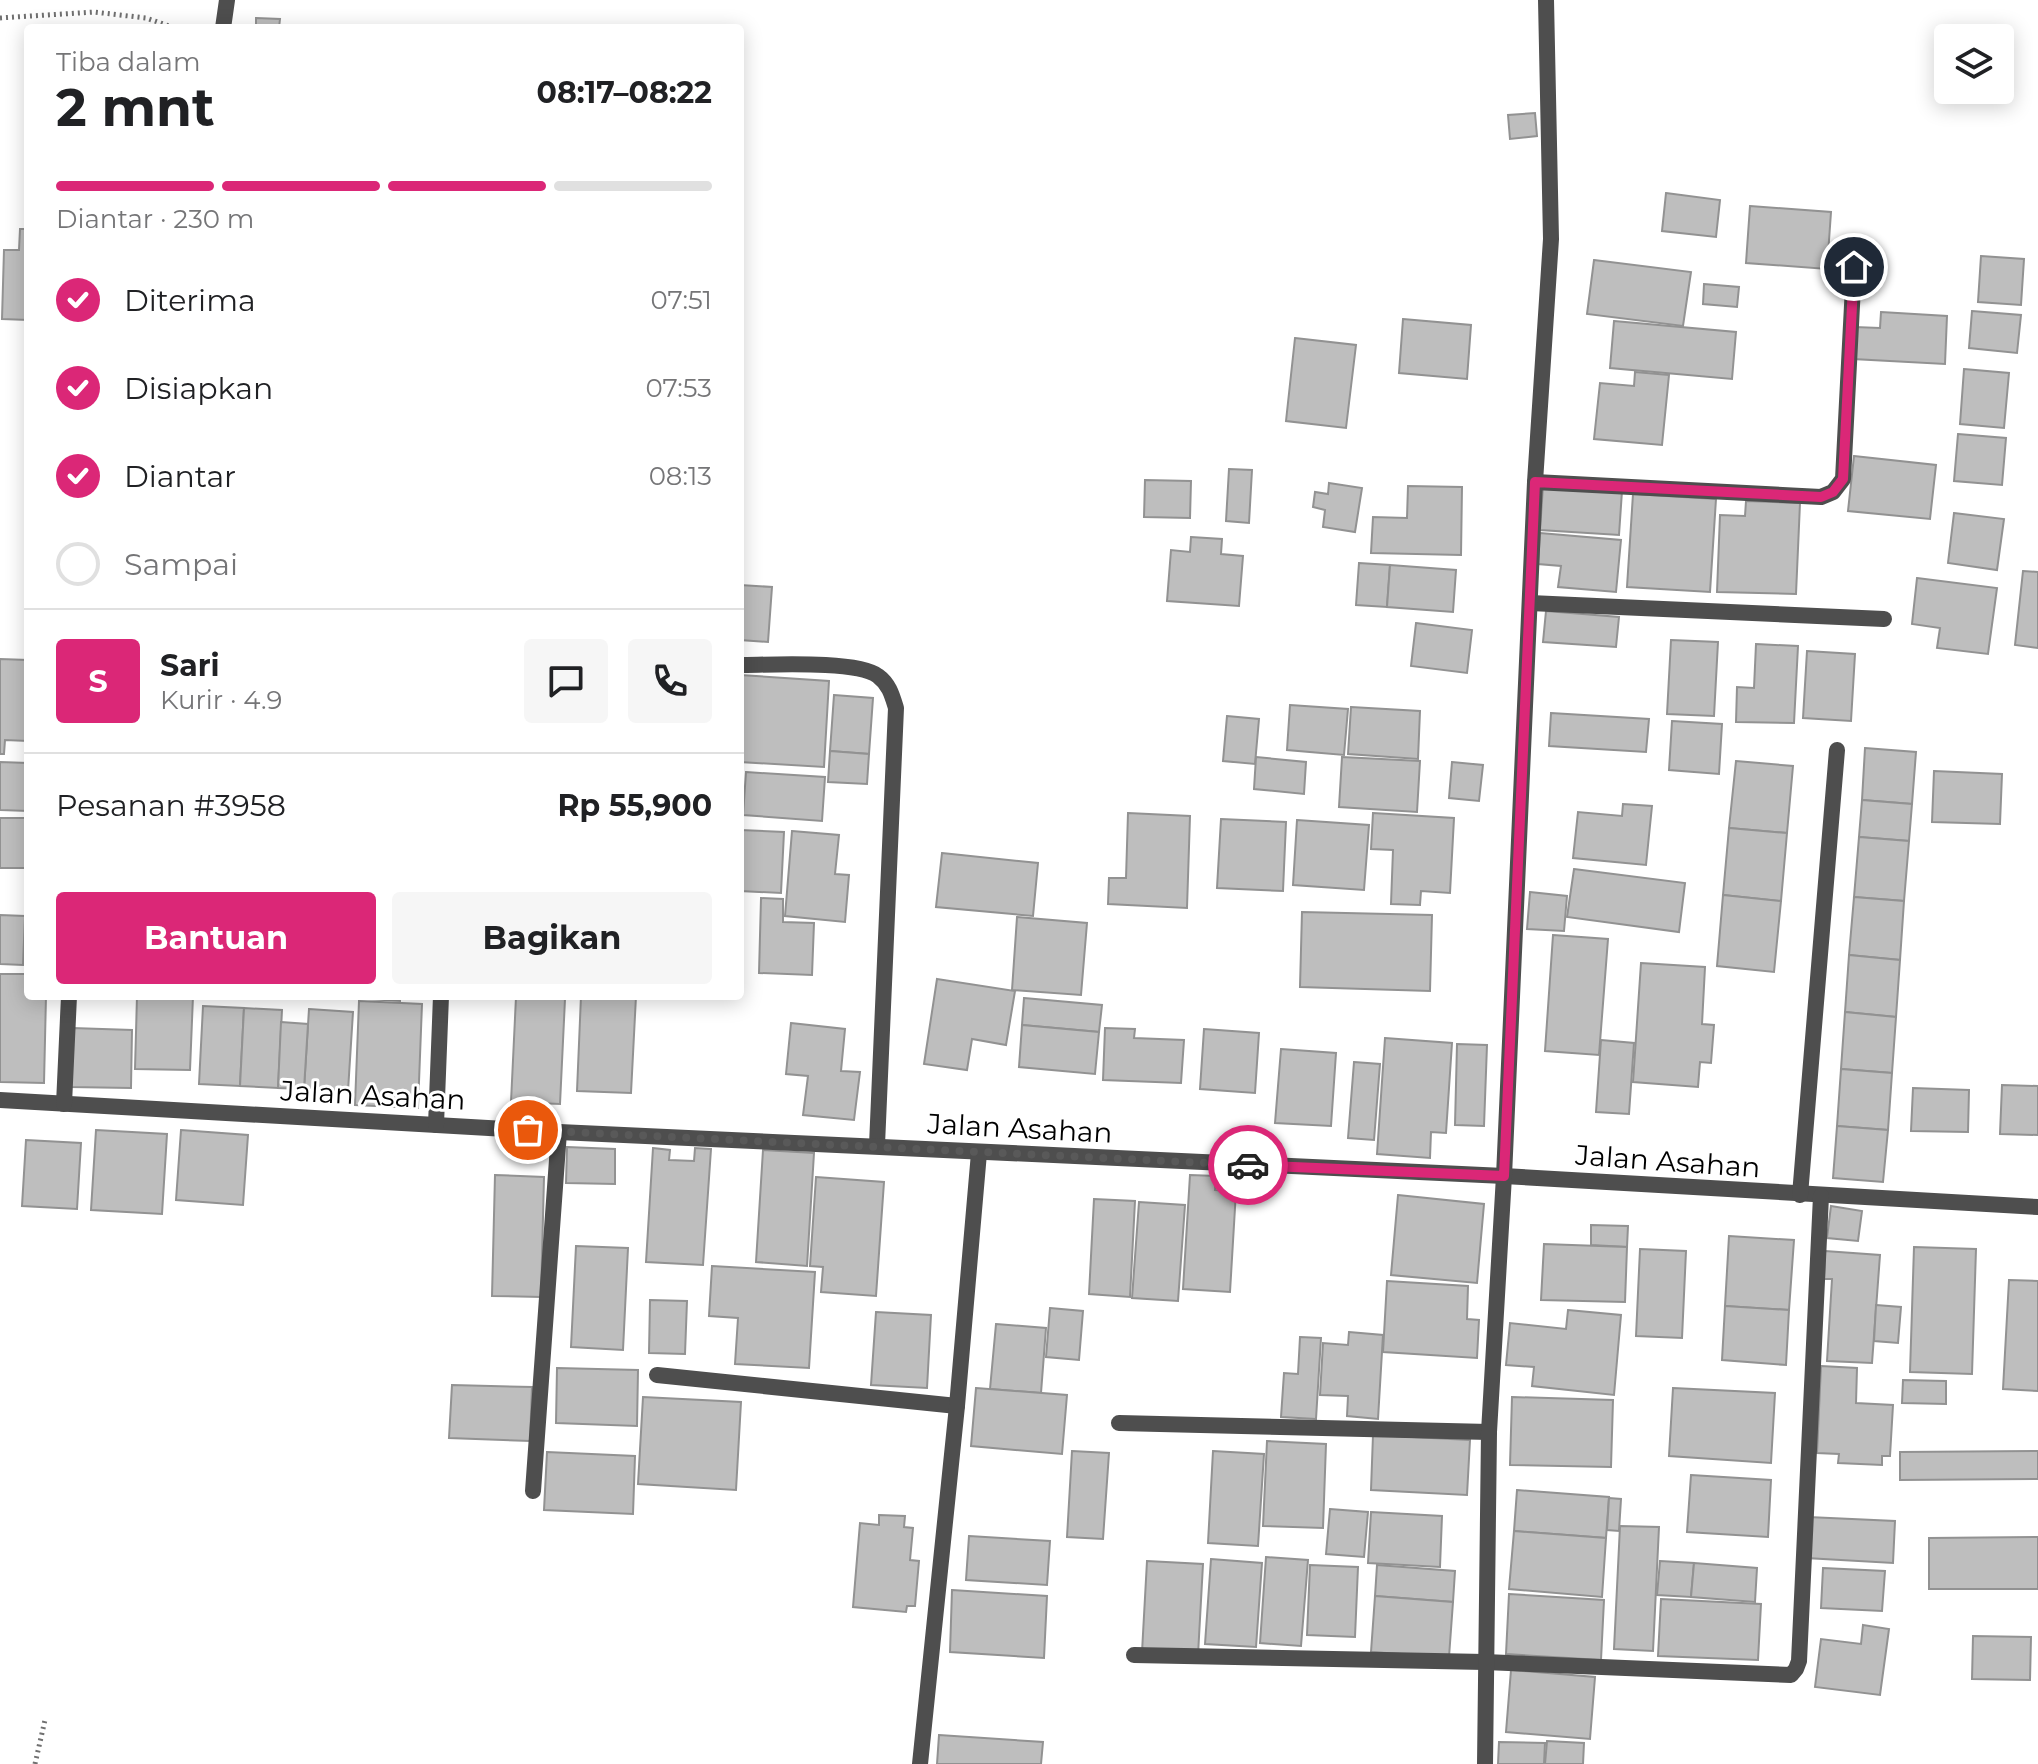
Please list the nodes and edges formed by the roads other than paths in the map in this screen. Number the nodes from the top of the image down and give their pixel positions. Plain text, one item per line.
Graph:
1 (227, 0) edge
2 (1546, 0) edge
3 (224, 24) edge
4 (1854, 267) dead end
5 (1535, 482) junction
6 (1530, 603) junction
7 (1884, 619) dead end
8 (744, 665) edge
9 (1837, 750) dead end
10 (69, 1000) edge
11 (441, 1000) edge
12 (0, 1100) edge
13 (64, 1104) junction
14 (436, 1125) junction
15 (559, 1132) junction
16 (877, 1145) junction
17 (979, 1153) junction
18 (1504, 1176) junction
19 (1800, 1195) junction
20 (1821, 1196) junction
21 (2038, 1207) edge
22 (657, 1375) dead end
23 (957, 1406) junction
24 (1119, 1423) dead end
25 (1489, 1432) junction
26 (533, 1491) dead end
27 (1134, 1655) dead end
28 (1485, 1662) junction
29 (920, 1764) edge
30 (1485, 1764) edge

1 - 3 street
2 - 5 street
4 - 5 street
5 - 6 street
6 - 7 street
6 - 18 street
8 - 16 street
9 - 19 street
10 - 13 street
11 - 14 street
12 - 13 street, Jalan Asahan
13 - 14 street, Jalan Asahan
14 - 15 street, Jalan Asahan
15 - 16 street, Jalan Asahan
15 - 26 street
16 - 17 street, Jalan Asahan
17 - 18 street, Jalan Asahan
17 - 23 street
18 - 19 street, Jalan Asahan
18 - 25 street
19 - 20 street, Jalan Asahan
20 - 21 street, Jalan Asahan
20 - 28 street
22 - 23 street
23 - 29 street
24 - 25 street
25 - 28 street
27 - 28 street
28 - 30 street

